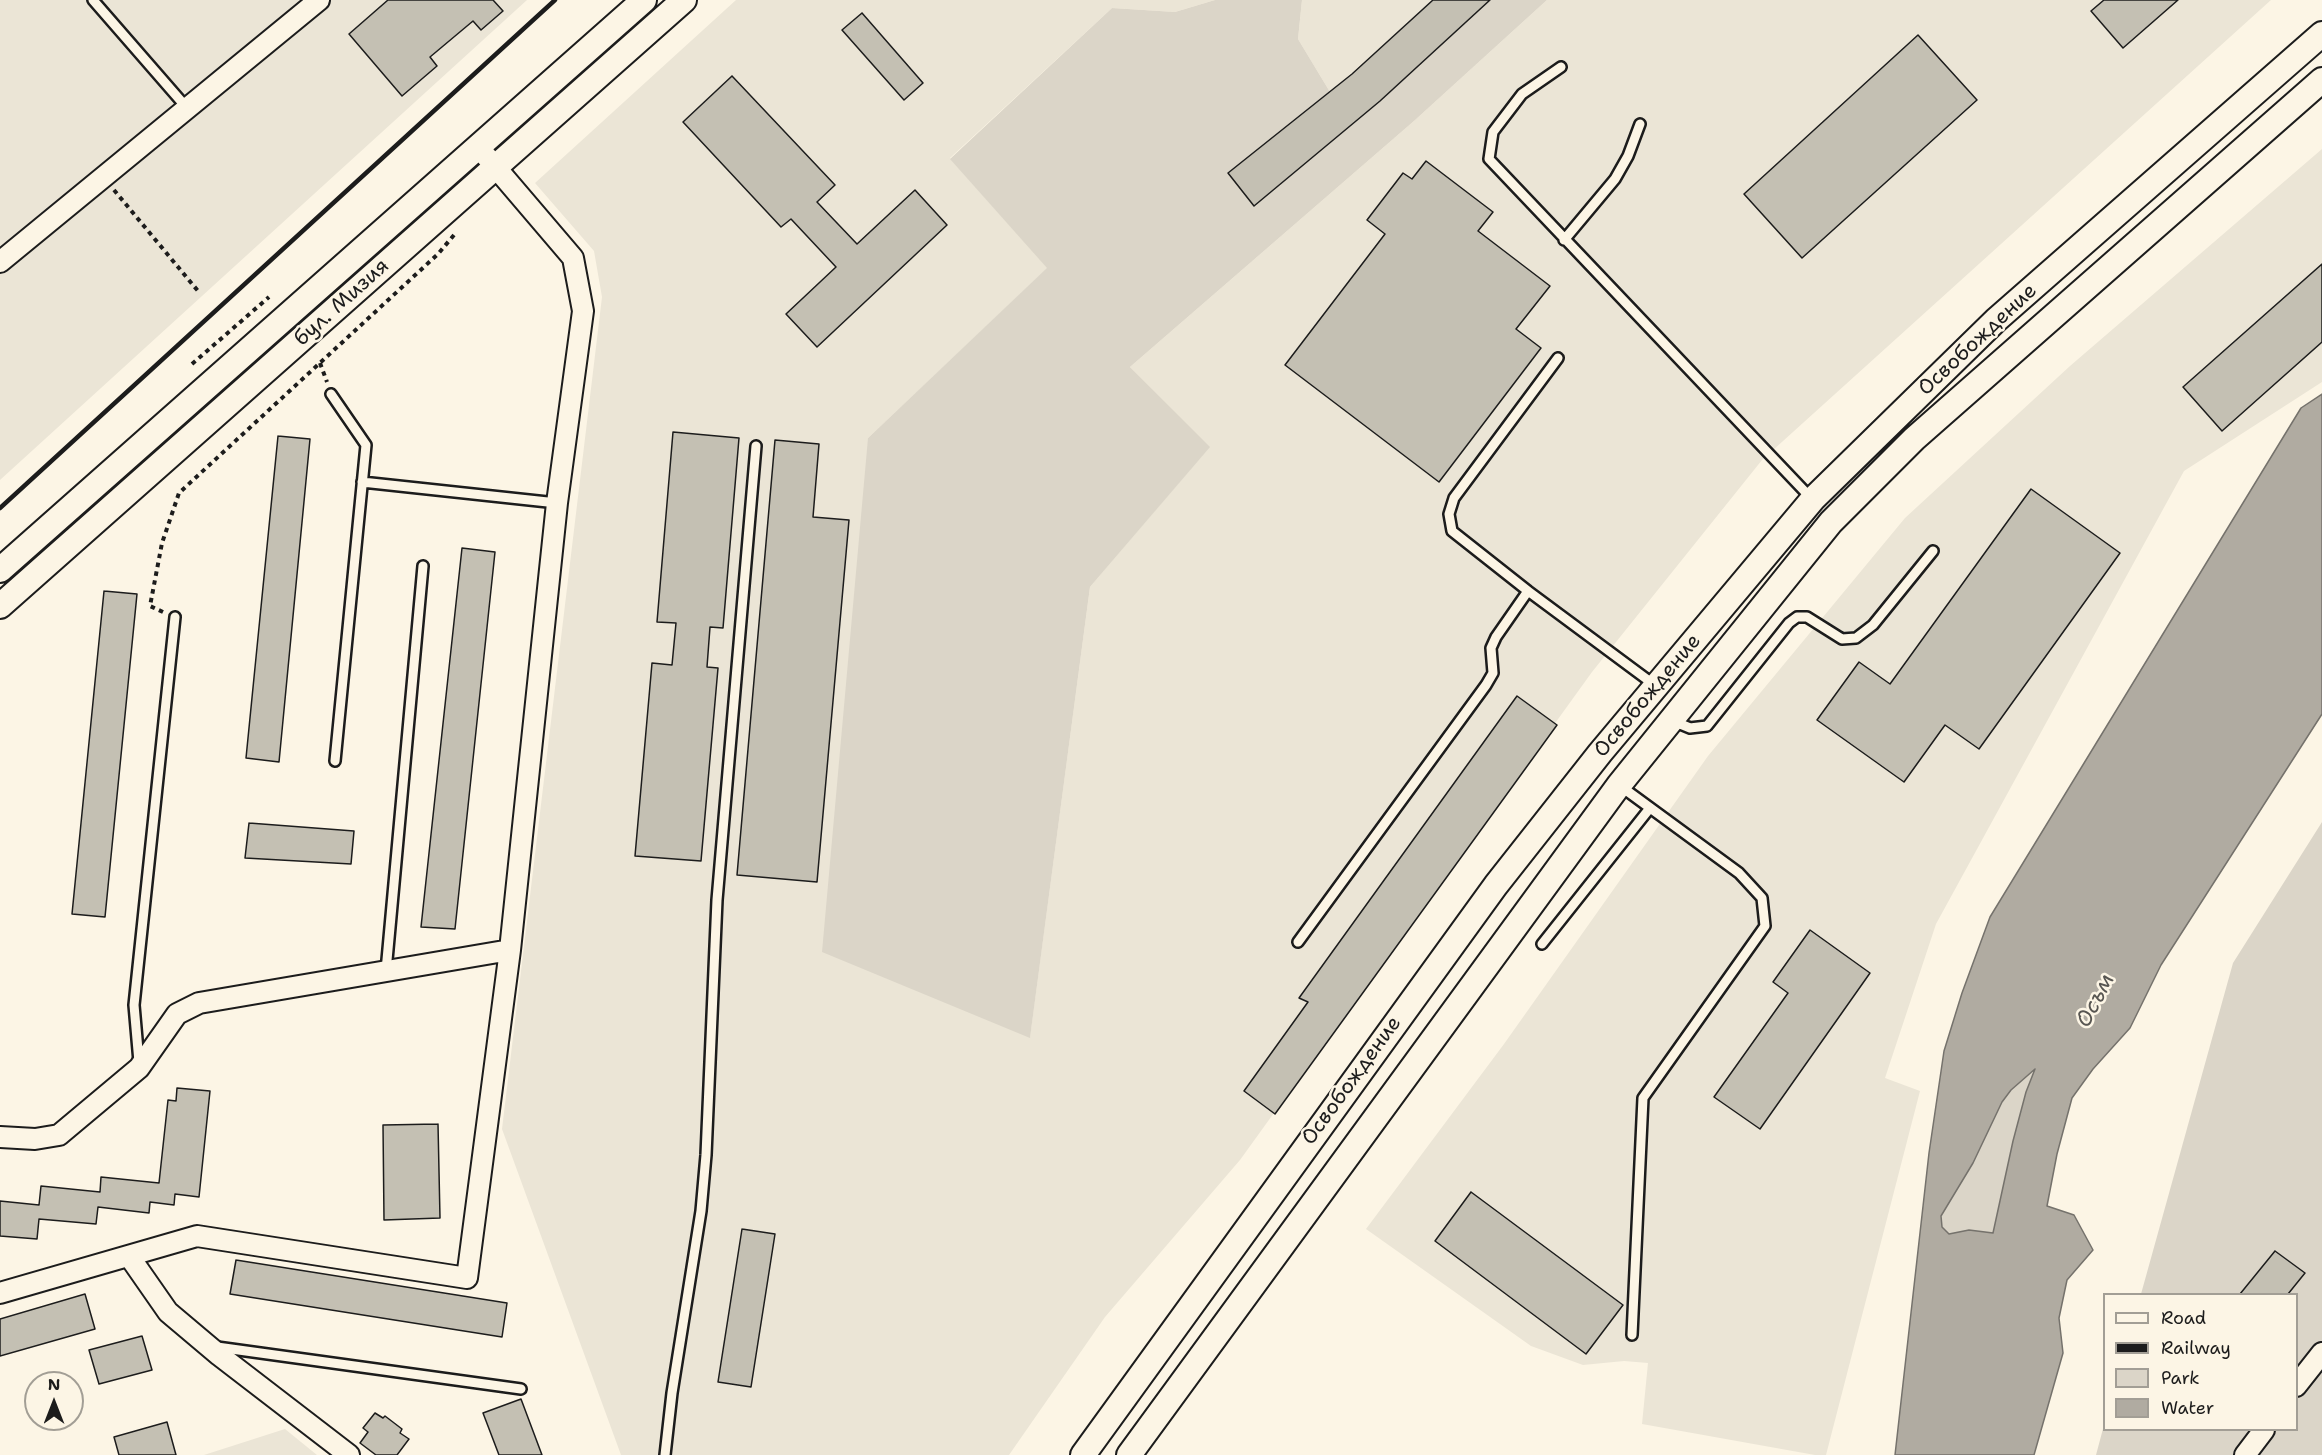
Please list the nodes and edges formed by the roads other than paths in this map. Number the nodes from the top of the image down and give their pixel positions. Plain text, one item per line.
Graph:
1 (93, 0) edge
2 (319, 0) edge
3 (644, 0) edge
4 (684, 0) edge
5 (2322, 34) edge
6 (1561, 67) dead end
7 (2322, 80) edge
8 (187, 108) junction
9 (1640, 124) dead end
10 (478, 147) junction
11 (495, 167) junction
12 (1564, 240) junction
13 (0, 262) edge
14 (1558, 358) dead end
15 (331, 394) dead end
16 (756, 446) dead end
17 (362, 482) junction
18 (1813, 500) junction
19 (557, 503) junction
20 (1933, 551) dead end
21 (423, 566) dead end
22 (0, 570) edge
23 (1528, 591) junction
24 (0, 606) edge
25 (175, 616) road end
26 (1656, 686) junction
27 (1671, 720) junction
28 (335, 761) dead end
29 (1619, 785) junction
30 (1650, 808) junction
31 (1298, 942) dead end
32 (1542, 944) dead end
33 (510, 950) junction
34 (386, 971) junction
35 (139, 1068) junction
36 (0, 1137) edge
37 (129, 1256) junction
38 (0, 1293) edge
39 (1632, 1335) dead end
40 (208, 1346) junction
41 (2322, 1353) edge
42 (2298, 1383) edge
43 (520, 1389) dead end
44 (2263, 1431) edge
45 (348, 1455) edge
46 (665, 1455) edge
47 (1083, 1455) edge
48 (1129, 1455) edge
49 (2245, 1455) edge

1 - 8 lane
2 - 8 street
3 - 10 street, бул. Мизия
4 - 11 street, бул. Мизия
5 - 18 street, Освобождение
6 - 12 lane
7 - 27 street, Освобождение
8 - 13 street
9 - 12 lane
10 - 11 street
10 - 22 street, бул. Мизия
11 - 19 street
11 - 24 street, бул. Мизия
12 - 18 lane
14 - 23 lane
15 - 17 lane
16 - 46 lane
17 - 19 lane
17 - 28 lane
18 - 26 street, Освобождение
19 - 33 street
20 - 27 lane
21 - 34 lane
23 - 26 lane
23 - 31 lane
25 - 35 lane
26 - 47 street, Освобождение
27 - 29 street, Освобождение
29 - 30 lane
29 - 48 street, Освобождение
30 - 32 lane
30 - 39 lane
33 - 34 street
33 - 37 street
34 - 35 street
35 - 36 street
37 - 38 street
37 - 40 street
40 - 43 lane
40 - 45 street
41 - 42 street
44 - 49 street

